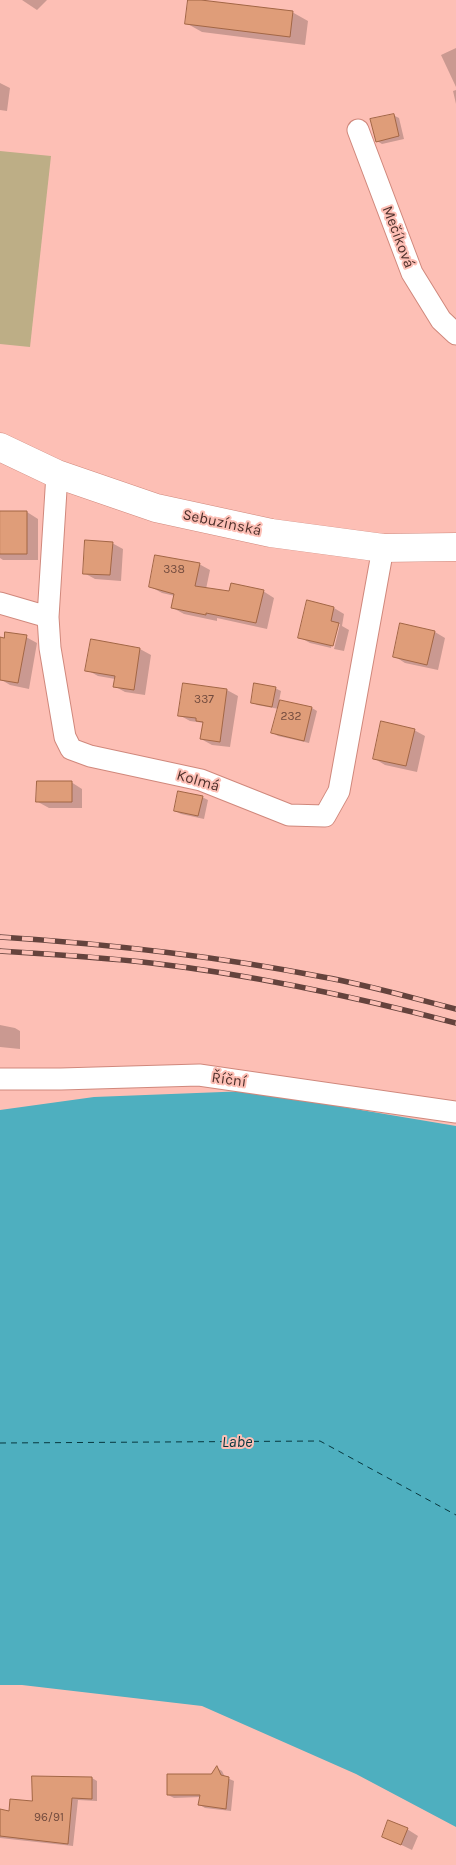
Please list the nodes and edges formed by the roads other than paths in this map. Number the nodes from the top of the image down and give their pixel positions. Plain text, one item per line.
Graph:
1 (358, 130) dead end
2 (456, 334) edge
3 (0, 447) edge
4 (57, 474) junction
5 (456, 547) edge
6 (383, 548) junction
7 (0, 603) edge
8 (48, 617) junction
9 (0, 1079) edge
10 (456, 1112) edge

1 - 2 street, Mečíková
3 - 4 main road, Sebuzínská
4 - 6 main road, Sebuzínská
4 - 8 street, Kolmá
5 - 6 main road, Sebuzínská
6 - 8 street, Kolmá
7 - 8 street
9 - 10 street, Říční

